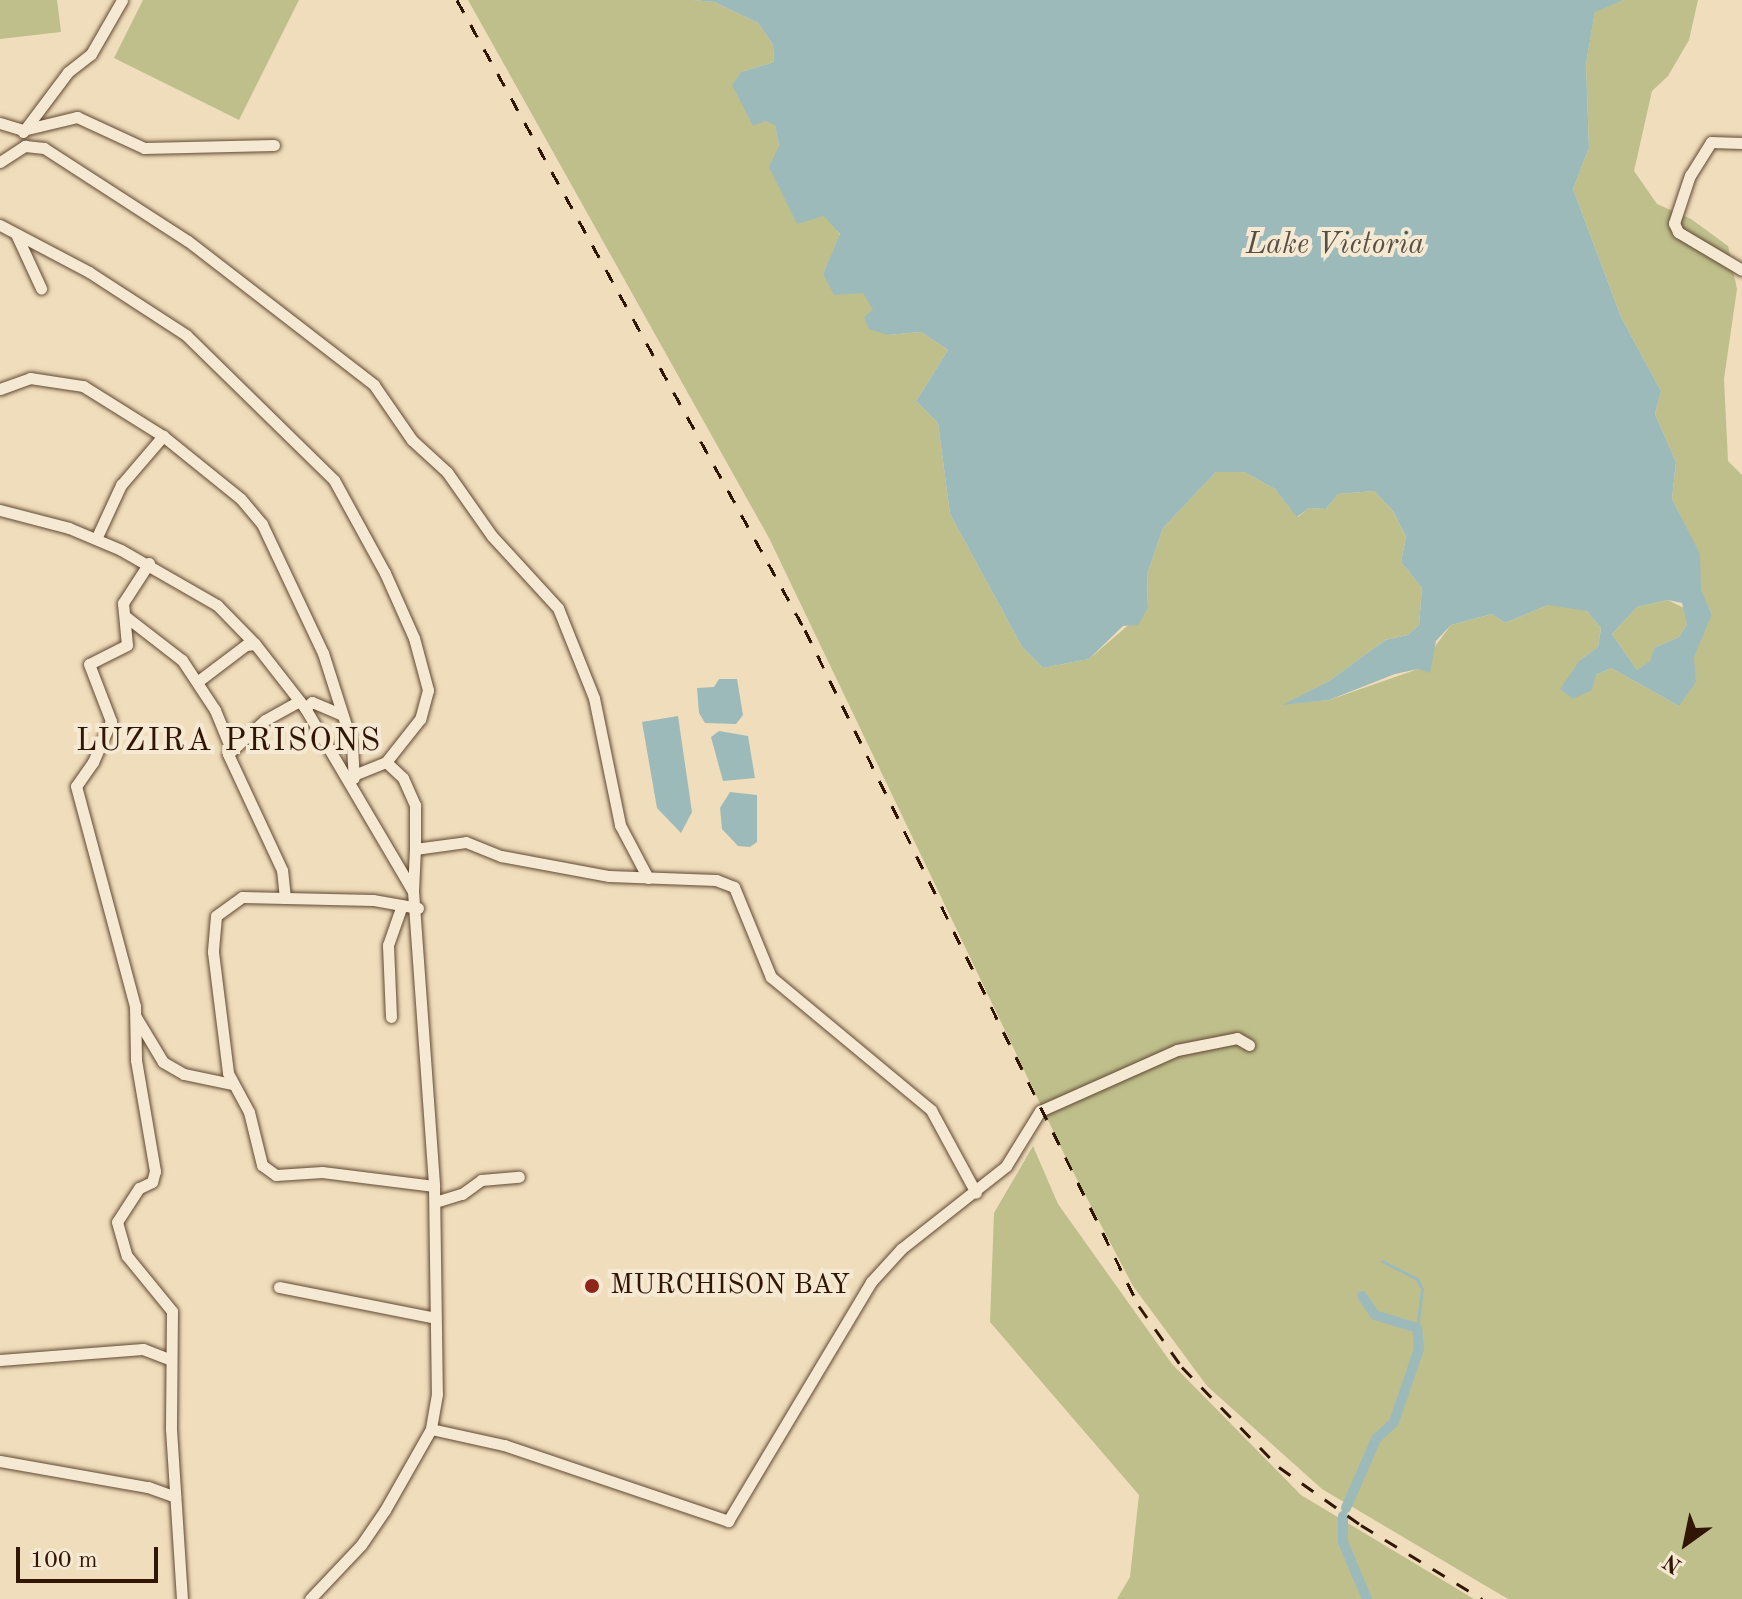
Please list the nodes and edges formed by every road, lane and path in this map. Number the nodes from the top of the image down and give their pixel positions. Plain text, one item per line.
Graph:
1 (122, 0) edge
2 (0, 123) edge
3 (23, 130) junction
4 (1742, 143) edge
5 (274, 145) dead end
6 (25, 146) junction
7 (0, 162) edge
8 (0, 225) edge
9 (16, 233) junction
10 (1742, 270) edge
11 (41, 288) dead end
12 (0, 389) edge
13 (163, 436) junction
14 (0, 510) edge
15 (96, 539) junction
16 (149, 563) junction
17 (125, 616) junction
18 (255, 644) junction
19 (197, 682) junction
20 (302, 704) junction
21 (342, 715) junction
22 (224, 727) junction
23 (243, 740) junction
24 (231, 749) junction
25 (386, 762) junction
26 (354, 778) junction
27 (415, 849) junction
28 (648, 878) junction
29 (413, 891) junction
30 (285, 898) junction
31 (402, 905) junction
32 (418, 908) junction
33 (136, 1017) junction
34 (391, 1017) dead end
35 (1249, 1045) dead end
36 (232, 1084) junction
37 (519, 1177) dead end
38 (434, 1186) junction
39 (976, 1193) junction
40 (435, 1202) junction
41 (279, 1287) dead end
42 (435, 1318) junction
43 (169, 1359) junction
44 (0, 1360) edge
45 (431, 1429) junction
46 (0, 1461) edge
47 (175, 1497) junction
48 (182, 1599) edge
49 (310, 1599) edge

1 - 3 street
2 - 3 street
3 - 5 street
3 - 6 street
4 - 10 street
6 - 7 street
6 - 28 street
8 - 9 street
9 - 11 street
9 - 25 street
12 - 13 street
13 - 15 street
13 - 21 street
14 - 15 street
15 - 16 street
16 - 17 street
16 - 18 street
17 - 19 street
17 - 33 street
18 - 19 street
18 - 20 street
19 - 22 street
20 - 21 street
20 - 23 street
20 - 26 street
21 - 26 street
22 - 23 street
22 - 24 street
23 - 24 street
24 - 30 street
25 - 26 street
25 - 27 street
26 - 29 street
27 - 28 street
27 - 29 street
28 - 39 street
29 - 32 street
30 - 31 street
30 - 36 street
31 - 32 street
31 - 34 street
32 - 38 street
33 - 36 street
33 - 43 street
35 - 39 street
36 - 38 street
37 - 40 street
38 - 40 street
39 - 45 street
40 - 42 street
41 - 42 street
42 - 45 street
43 - 44 street
43 - 47 street
45 - 49 street
46 - 47 street
47 - 48 street

